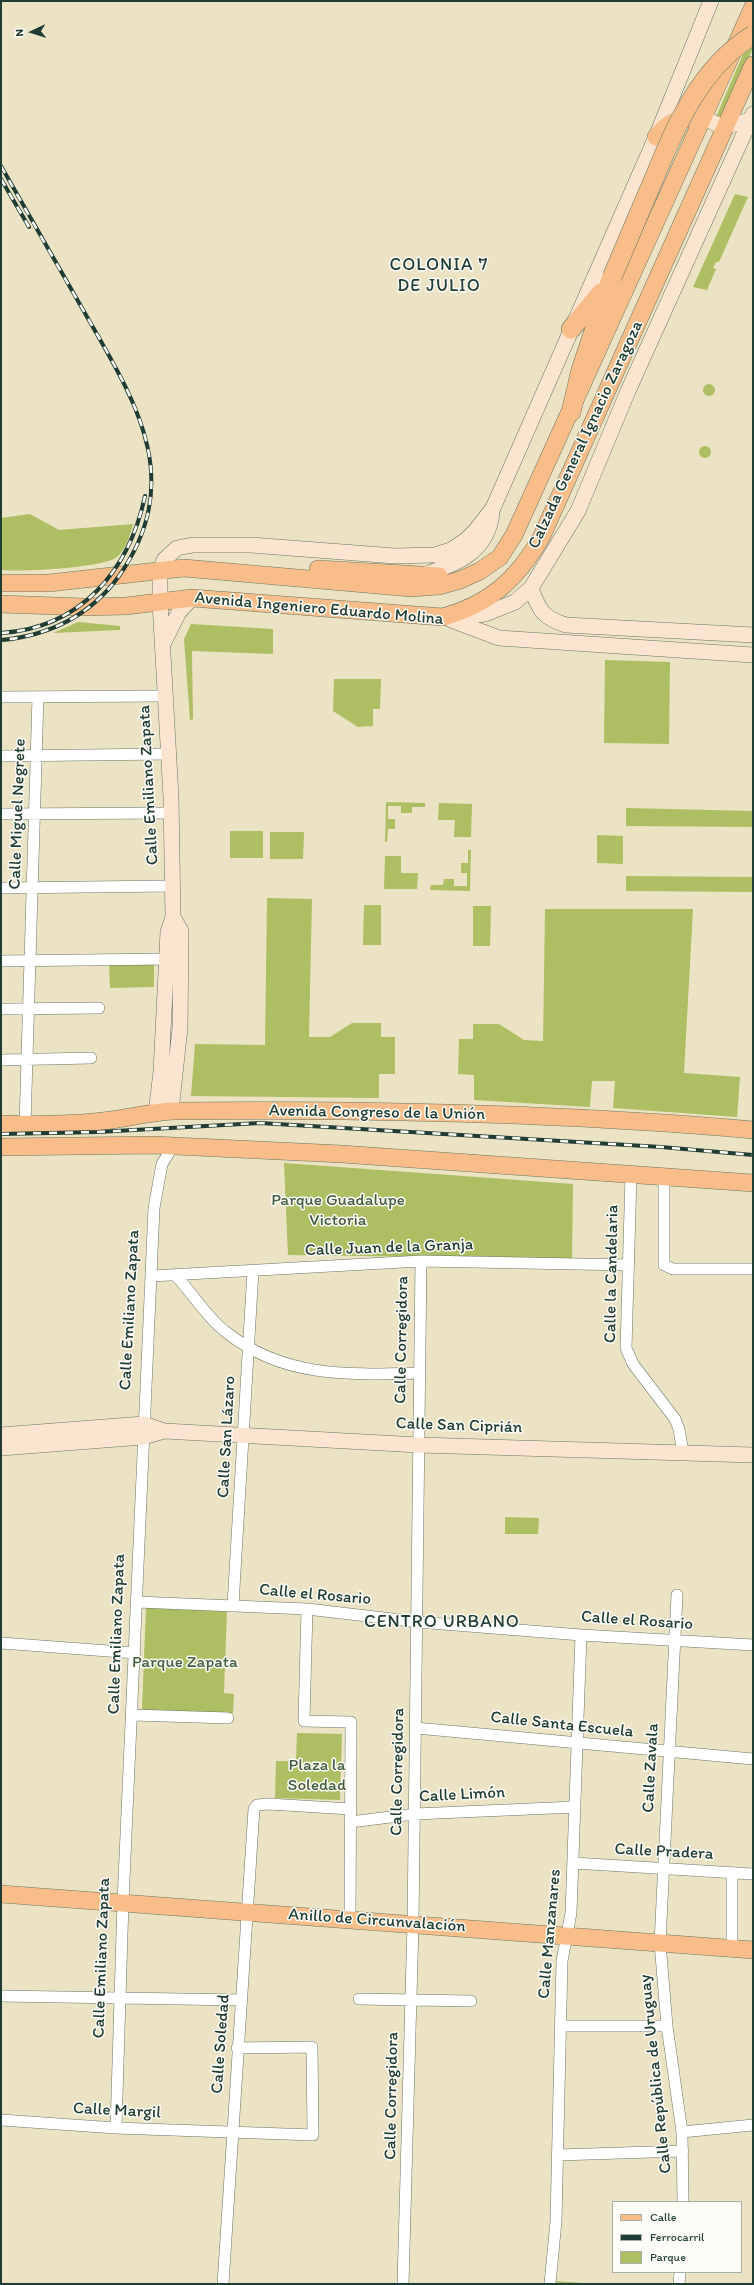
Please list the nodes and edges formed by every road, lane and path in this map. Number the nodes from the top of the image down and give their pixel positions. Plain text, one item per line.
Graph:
1 (711, 1) edge
2 (753, 7) edge
3 (753, 35) edge
4 (753, 65) edge
5 (678, 86) junction
6 (752, 117) edge
7 (704, 118) junction
8 (726, 127) junction
9 (656, 137) junction
10 (612, 277) junction
11 (571, 329) junction
12 (571, 412) junction
13 (492, 508) junction
14 (514, 534) joint
15 (184, 568) junction
16 (480, 571) junction
17 (160, 572) junction
18 (419, 576) junction
19 (1, 583) edge
20 (531, 588) junction
21 (192, 598) junction
22 (160, 602) junction
23 (1, 604) edge
24 (443, 617) junction
25 (753, 635) edge
26 (161, 651) junction
27 (753, 655) edge
28 (164, 696) junction
29 (1, 697) edge
30 (38, 697) junction
31 (168, 754) junction
32 (1, 756) edge
33 (37, 757) junction
34 (171, 813) junction
35 (1, 814) edge
36 (35, 815) junction
37 (172, 886) junction
38 (1, 888) edge
39 (32, 888) junction
40 (173, 917) junction
41 (166, 959) junction
42 (31, 960) junction
43 (1, 962) edge
44 (99, 1008) dead end
45 (1, 1009) edge
46 (30, 1009) junction
47 (91, 1058) dead end
48 (1, 1060) edge
49 (29, 1060) junction
50 (163, 1112) junction
51 (1, 1124) edge
52 (25, 1124) junction
53 (753, 1130) edge
54 (173, 1146) junction
55 (1, 1147) edge
56 (631, 1175) junction
57 (664, 1177) junction
58 (753, 1183) edge
59 (420, 1261) junction
60 (628, 1265) junction
61 (753, 1269) edge
62 (253, 1271) junction
63 (175, 1275) junction
64 (151, 1276) junction
65 (249, 1348) junction
66 (418, 1373) junction
67 (143, 1431) junction
68 (244, 1434) junction
69 (1, 1435) edge
70 (419, 1445) junction
71 (1, 1448) edge
72 (683, 1453) junction
73 (753, 1455) edge
74 (677, 1595) dead end
75 (137, 1602) junction
76 (234, 1606) junction
77 (307, 1609) junction
78 (418, 1622) junction
79 (581, 1635) junction
80 (674, 1641) junction
81 (1, 1644) edge
82 (753, 1645) edge
83 (135, 1653) junction
84 (133, 1715) junction
85 (228, 1718) dead end
86 (416, 1728) junction
87 (577, 1743) junction
88 (670, 1752) junction
89 (753, 1759) edge
90 (575, 1807) junction
91 (350, 1809) junction
92 (415, 1814) junction
93 (350, 1822) junction
94 (573, 1863) junction
95 (662, 1869) junction
96 (732, 1873) junction
97 (753, 1874) edge
98 (1, 1894) edge
99 (123, 1902) junction
100 (247, 1912) junction
101 (350, 1919) junction
102 (413, 1924) junction
103 (566, 1936) junction
104 (660, 1943) junction
105 (732, 1948) junction
106 (753, 1950) edge
107 (1, 1996) edge
108 (120, 1999) junction
109 (359, 1999) dead end
110 (241, 2000) junction
111 (411, 2000) junction
112 (471, 2001) dead end
113 (561, 2026) junction
114 (667, 2026) junction
115 (237, 2048) junction
116 (1, 2120) edge
117 (753, 2125) edge
118 (116, 2128) junction
119 (682, 2132) junction
120 (231, 2133) junction
121 (683, 2152) junction
122 (558, 2155) junction
123 (683, 2201) edge
124 (680, 2273) edge
125 (223, 2284) edge
126 (403, 2284) edge
127 (550, 2284) edge
128 (679, 2284) edge

1 - 5 street
2 - 7 main road, Calzada General Ignacio Zaragoza
3 - 10 highway, bridge
4 - 8 main road, Calzada General Ignacio Zaragoza
5 - 7 street
5 - 9 street
6 - 8 street
6 - 20 street, Calzada General Ignacio Zaragoza
7 - 8 street
7 - 9 main road
7 - 12 main road, Calzada General Ignacio Zaragoza
8 - 24 main road, Calzada General Ignacio Zaragoza
9 - 11 street
10 - 11 highway
10 - 12 highway
11 - 13 street
12 - 14 main road, Calzada General Ignacio Zaragoza
13 - 17 street
13 - 18 street
14 - 16 main road, Avenida Ingeniero Eduardo Molina
15 - 16 main road, Avenida Ingeniero Eduardo Molina
15 - 17 main road, Avenida Ingeniero Eduardo Molina
15 - 18 main road
16 - 18 main road
17 - 19 main road, Avenida Ingeniero Eduardo Molina
17 - 22 street, Calle Emiliano Zapata
20 - 24 street, Calzada General Ignacio Zaragoza
20 - 25 street
21 - 22 main road, Avenida Ingeniero Eduardo Molina
21 - 24 main road, Avenida Ingeniero Eduardo Molina
21 - 26 street, Calle Emiliano Zapata
22 - 23 main road, Avenida Ingeniero Eduardo Molina
22 - 26 street, Calle Emiliano Zapata
24 - 27 street, Avenida Ingeniero Eduardo Molina
26 - 28 street, Calle Emiliano Zapata
28 - 30 street
28 - 31 street, Calle Emiliano Zapata
29 - 30 street
30 - 33 street, Calle Miguel Negrete
31 - 33 street
31 - 34 street, Calle Emiliano Zapata
32 - 33 street
33 - 36 street, Calle Miguel Negrete
34 - 36 street
34 - 37 street, Calle Emiliano Zapata
35 - 36 street
36 - 39 street, Calle Miguel Negrete
37 - 39 street
37 - 40 street, Calle Emiliano Zapata
38 - 39 street
39 - 42 street, Calle Miguel Negrete
40 - 41 street, Calle Emiliano Zapata
40 - 50 street, Calle Emiliano Zapata
41 - 42 street
41 - 50 street, Calle Emiliano Zapata
42 - 43 street
42 - 46 street, Calle Miguel Negrete
44 - 46 street
45 - 46 street
46 - 49 street, Calle Miguel Negrete
47 - 49 street
48 - 49 street
49 - 52 street, Calle Miguel Negrete
50 - 52 main road, Avenida Congreso de la Unión
50 - 53 main road, Avenida Congreso de la Unión
51 - 52 main road, Avenida Congreso de la Unión
54 - 55 main road
54 - 56 main road
54 - 64 street, Calle Emiliano Zapata
56 - 57 main road
56 - 60 street, Calle la Candelaria
57 - 58 main road
57 - 61 street
59 - 60 street, Calle Juan de la Granja
59 - 62 street, Calle Juan de la Granja
59 - 66 street, Calle Corregidora
60 - 72 street, Calle la Candelaria
62 - 63 street, Calle Juan de la Granja
62 - 65 street, Calle San Lázaro
63 - 64 street, Calle Juan de la Granja
63 - 65 street
64 - 67 street, Calle Emiliano Zapata
65 - 66 street
65 - 68 street, Calle San Lázaro
66 - 70 street, Calle Corregidora
67 - 68 street, Calle San Ciprián
67 - 69 street
67 - 71 street
67 - 75 street, Calle Emiliano Zapata
68 - 70 street, Calle San Ciprián
68 - 76 street, Calle San Lázaro
70 - 72 street, Calle San Ciprián
70 - 78 street, Calle Corregidora
72 - 73 street, Calle San Ciprián
74 - 80 street, Calle Zavala
75 - 76 street, Calle el Rosario
75 - 83 street, Calle Emiliano Zapata
76 - 77 street, Calle el Rosario
77 - 78 street, Calle el Rosario
77 - 91 street
78 - 79 street, Calle el Rosario
78 - 86 street, Calle Corregidora
79 - 80 street, Calle el Rosario
79 - 87 street, Calle Manzanares
80 - 82 street, Calle el Rosario
80 - 88 street, Calle Zavala
81 - 83 street
83 - 84 street, Calle Emiliano Zapata
84 - 85 street
84 - 99 street, Calle Emiliano Zapata
86 - 87 street, Calle Santa Escuela
86 - 92 street, Calle Corregidora
87 - 88 street, Calle Santa Escuela
87 - 90 street, Calle Manzanares
88 - 89 street, Calle Santa Escuela
88 - 95 street, Calle Zavala
90 - 92 street, Calle Limón
90 - 94 street, Calle Manzanares
91 - 93 street
91 - 100 street, Calle Soledad
92 - 93 street, Calle Limón
92 - 102 street, Calle Corregidora
93 - 101 street
94 - 95 street, Calle Pradera
94 - 103 street, Calle Manzanares
95 - 96 street, Calle Pradera
95 - 104 street, Calle Zavala
96 - 97 street, Calle Pradera
96 - 105 street
98 - 99 main road, Anillo de Circunvalación
99 - 100 main road, Anillo de Circunvalación
99 - 108 street, Calle Emiliano Zapata
100 - 101 main road, Anillo de Circunvalación
100 - 110 street, Calle Soledad
101 - 102 main road, Anillo de Circunvalación
102 - 103 main road, Anillo de Circunvalación
102 - 111 street, Calle Corregidora
103 - 104 main road, Anillo de Circunvalación
103 - 113 street, Calle Manzanares
104 - 105 main road, Anillo de Circunvalación
104 - 114 street, Calle República de Uruguay
105 - 106 main road, Anillo de Circunvalación
107 - 108 street
108 - 110 street
108 - 118 street, Calle Emiliano Zapata
109 - 111 street
110 - 115 street, Calle Soledad
111 - 112 street
111 - 126 street, Calle Corregidora
113 - 114 street
113 - 122 street, Calle Manzanares
114 - 119 street, Calle República de Uruguay
115 - 120 street, Calle Soledad
115 - 120 street, Calle Margil
116 - 118 street, Calle Margil
117 - 119 street
118 - 120 street, Calle Margil
119 - 121 street, Calle República de Uruguay
120 - 125 street, Calle Soledad
121 - 122 street
121 - 123 street, Calle República de Uruguay
122 - 127 street, Calle Manzanares
124 - 128 street

